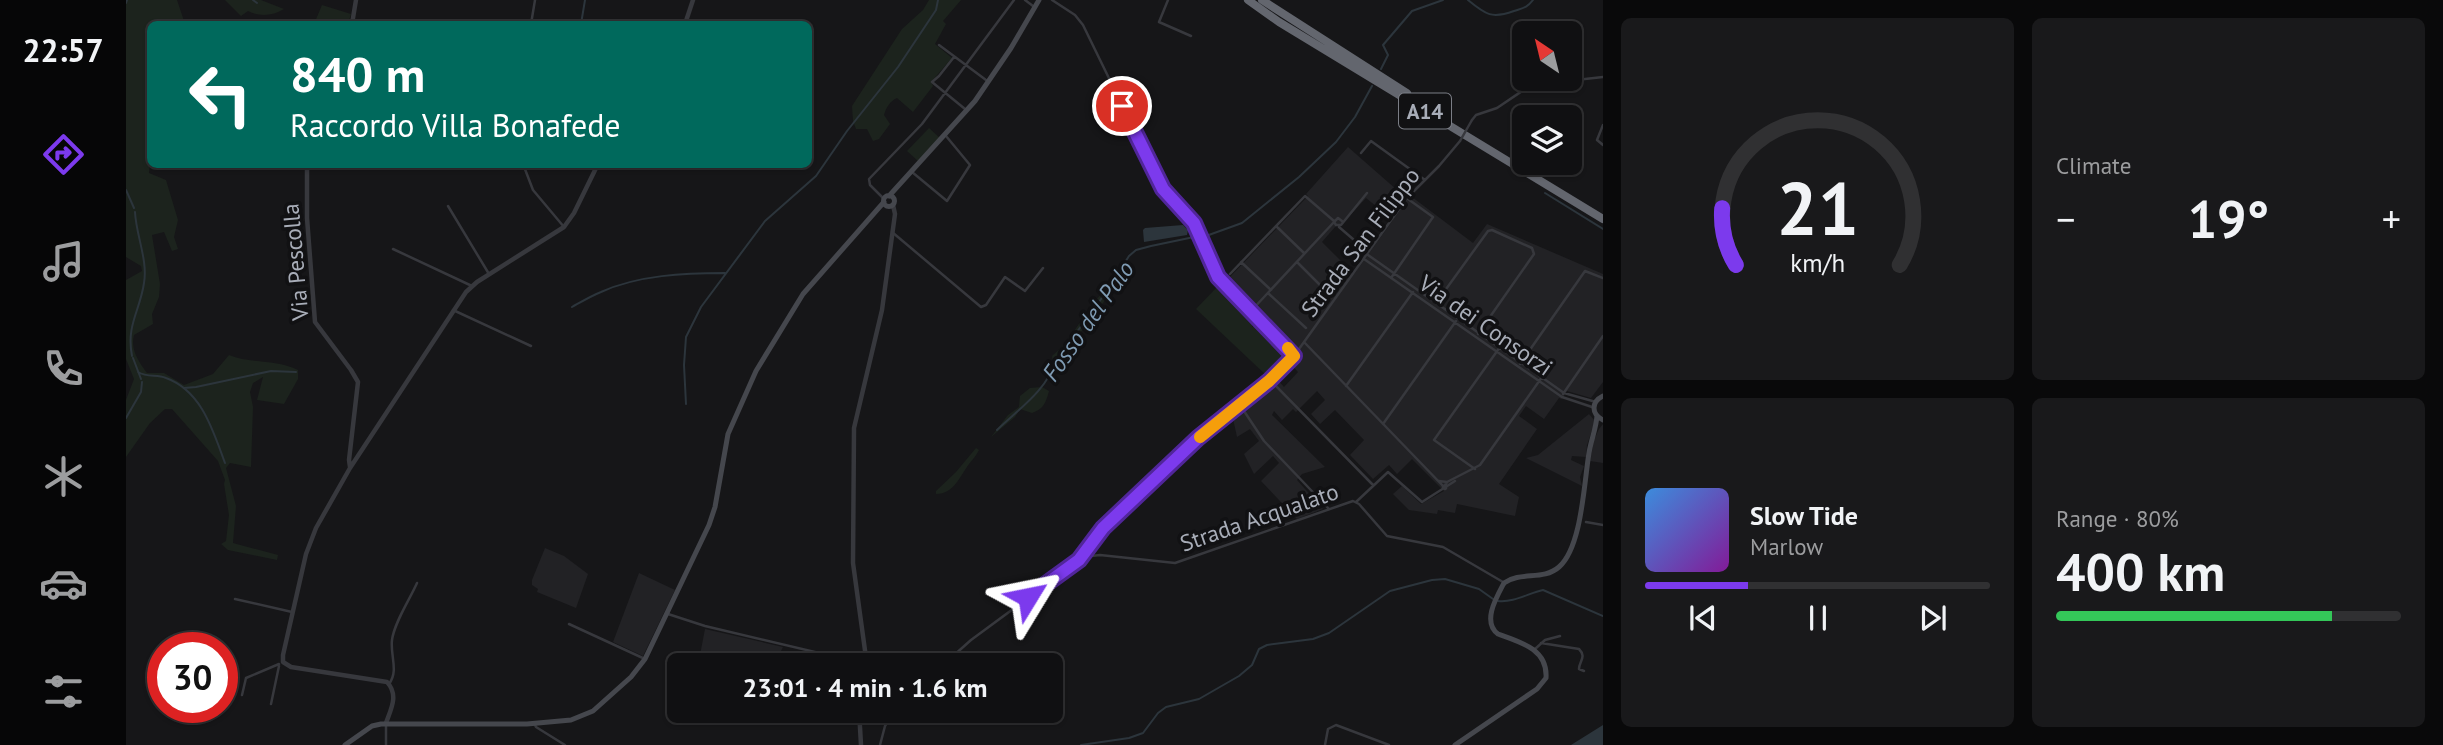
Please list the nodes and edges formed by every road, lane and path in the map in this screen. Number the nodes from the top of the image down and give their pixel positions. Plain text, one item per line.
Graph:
1 (356, 0) edge
2 (535, 0) edge
3 (693, 0) edge
4 (1014, 0) edge
5 (1025, 0) edge
6 (1039, 0) edge
7 (1052, 0) edge
8 (1167, 0) edge
9 (1248, 0) edge
10 (1262, 0) edge
11 (1035, 7) junction
12 (352, 21) edge
13 (532, 21) edge
14 (686, 21) edge
15 (1191, 36) dead end
16 (939, 45) dead end
17 (954, 57) junction
18 (966, 66) junction
19 (1603, 77) edge
20 (988, 82) junction
21 (946, 94) junction
22 (967, 111) junction
23 (1603, 125) edge
24 (946, 136) junction
25 (1603, 145) edge
26 (1361, 153) dead end
27 (307, 168) edge
28 (525, 168) edge
29 (596, 168) edge
30 (912, 172) junction
31 (1425, 180) junction
32 (1367, 193) dead end
33 (1407, 198) junction
34 (887, 201) junction
35 (448, 206) dead end
36 (1603, 214) edge
37 (1603, 219) edge
38 (1338, 222) junction
39 (1276, 226) junction
40 (564, 228) junction
41 (892, 232) junction
42 (393, 249) dead end
43 (1368, 253) junction
44 (1305, 254) junction
45 (1364, 259) junction
46 (1241, 262) junction
47 (1297, 262) junction
48 (1043, 268) dead end
49 (1394, 273) junction
50 (489, 274) junction
51 (1230, 274) dead end
52 (1391, 278) junction
53 (1603, 278) edge
54 (472, 286) junction
55 (1416, 288) junction
56 (1269, 291) junction
57 (1328, 293) dead end
58 (1412, 293) junction
59 (1437, 303) junction
60 (1434, 307) junction
61 (453, 310) junction
62 (1251, 311) junction
63 (1458, 318) junction
64 (1455, 322) junction
65 (1306, 328) dead end
66 (1479, 333) junction
67 (1603, 336) edge
68 (1476, 337) junction
69 (1304, 342) junction
70 (531, 346) dead end
71 (1500, 347) junction
72 (1497, 351) junction
73 (1294, 356) junction
74 (1519, 364) junction
75 (1541, 379) junction
76 (1270, 380) junction
77 (1346, 386) junction
78 (1563, 395) junction
79 (1603, 396) edge
80 (1240, 404) junction
81 (1595, 405) junction
82 (1597, 416) junction
83 (1603, 420) edge
84 (1383, 424) junction
85 (1596, 428) junction
86 (350, 468) junction
87 (1475, 469) junction
88 (1373, 485) junction
89 (1445, 486) junction
90 (1356, 502) junction
91 (1329, 509) junction
92 (1581, 523) junction
93 (1603, 524) edge
94 (1082, 557) junction
95 (417, 583) dead end
96 (1504, 583) junction
97 (235, 599) dead end
98 (292, 612) junction
99 (668, 614) junction
100 (569, 624) dead end
101 (1560, 636) dead end
102 (1541, 643) junction
103 (1535, 649) junction
104 (822, 653) edge
105 (866, 653) edge
106 (956, 653) edge
107 (645, 659) junction
108 (281, 663) junction
109 (1584, 671) dead end
110 (390, 684) junction
111 (242, 695) dead end
112 (271, 704) dead end
113 (386, 723) junction
114 (534, 723) junction
115 (860, 723) edge
116 (887, 723) edge
117 (1376, 740) junction
118 (345, 745) edge
119 (386, 745) edge
120 (565, 745) edge
121 (861, 745) edge
122 (880, 745) edge
123 (1325, 745) edge
124 (1374, 745) edge
125 (1389, 745) edge
126 (1455, 745) edge

1 - 12 street
2 - 13 street
3 - 14 street
4 - 18 street
5 - 11 street
6 - 11 main road
7 - 62 street
8 - 15 street
9 - 37 highway, A14
10 - 36 highway, A14
11 - 20 main road
16 - 17 street
17 - 18 street
17 - 21 street
18 - 20 street
18 - 21 street
19 - 31 street, Strada San Filippo, bridge
20 - 22 main road
21 - 22 street
21 - 34 street
22 - 24 main road
23 - 25 street
24 - 30 main road
24 - 30 street
26 - 31 street
27 - 86 street, Via Pescolla
28 - 40 street
29 - 40 street
30 - 34 main road
31 - 33 street, Strada San Filippo
32 - 38 street
33 - 43 street, Strada San Filippo
33 - 49 street
34 - 41 street
34 - 99 main road
35 - 50 street
38 - 39 street
38 - 43 street, Via dei Consorzi
38 - 44 street
39 - 44 street
39 - 46 street
40 - 50 street
41 - 48 street
41 - 105 street
42 - 54 street
43 - 45 street, Strada San Filippo
43 - 49 street, Via dei Consorzi
44 - 47 street
45 - 52 street, Via dei Consorzi
45 - 69 street, Strada San Filippo
46 - 51 street
46 - 56 street
47 - 56 street
47 - 57 street
49 - 52 street
49 - 55 street, Via dei Consorzi
50 - 54 street
52 - 58 street, Via dei Consorzi
53 - 74 street
54 - 61 street
55 - 58 street
55 - 59 street, Via dei Consorzi
56 - 62 street
56 - 65 street
58 - 60 street, Via dei Consorzi
58 - 77 street
59 - 60 street
59 - 63 street, Via dei Consorzi
59 - 66 street
60 - 64 street, Via dei Consorzi
61 - 70 street
61 - 86 street
62 - 73 street
63 - 64 street
63 - 66 street, Via dei Consorzi
64 - 68 street, Via dei Consorzi
64 - 84 street
66 - 68 street
66 - 71 street, Via dei Consorzi
67 - 78 street
68 - 72 street, Via dei Consorzi
69 - 73 street, Strada San Filippo
69 - 77 street
71 - 72 street
71 - 74 street, Via dei Consorzi
72 - 74 street, Via dei Consorzi
72 - 87 street
73 - 76 street, Strada San Filippo
74 - 75 street, Via dei Consorzi
75 - 78 street, Via dei Consorzi
75 - 87 street
76 - 80 street, Strada San Filippo
76 - 88 street
77 - 84 street
78 - 81 street, Via dei Consorzi
79 - 81 main road
80 - 91 street
80 - 94 street, Strada San Filippo
81 - 82 main road
82 - 83 main road
82 - 85 main road
83 - 85 main road
84 - 89 street
85 - 92 main road
86 - 98 street
87 - 89 street
88 - 89 street
88 - 90 street
90 - 91 street, Strada Acqualato
90 - 96 street, Strada Acqualato
91 - 94 street, Strada Acqualato
92 - 93 street
92 - 96 main road
94 - 106 street, Strada San Filippo
95 - 110 street
96 - 103 main road
97 - 98 street
98 - 108 street
99 - 104 street
99 - 107 main road
100 - 107 street
101 - 102 street
102 - 103 street
102 - 109 street
103 - 126 main road
107 - 114 main road
108 - 110 street
108 - 111 street
108 - 112 street
110 - 113 street
113 - 114 main road
113 - 118 main road
113 - 119 street
114 - 120 street
115 - 121 street
116 - 122 street
117 - 123 street
117 - 124 street
117 - 125 street

